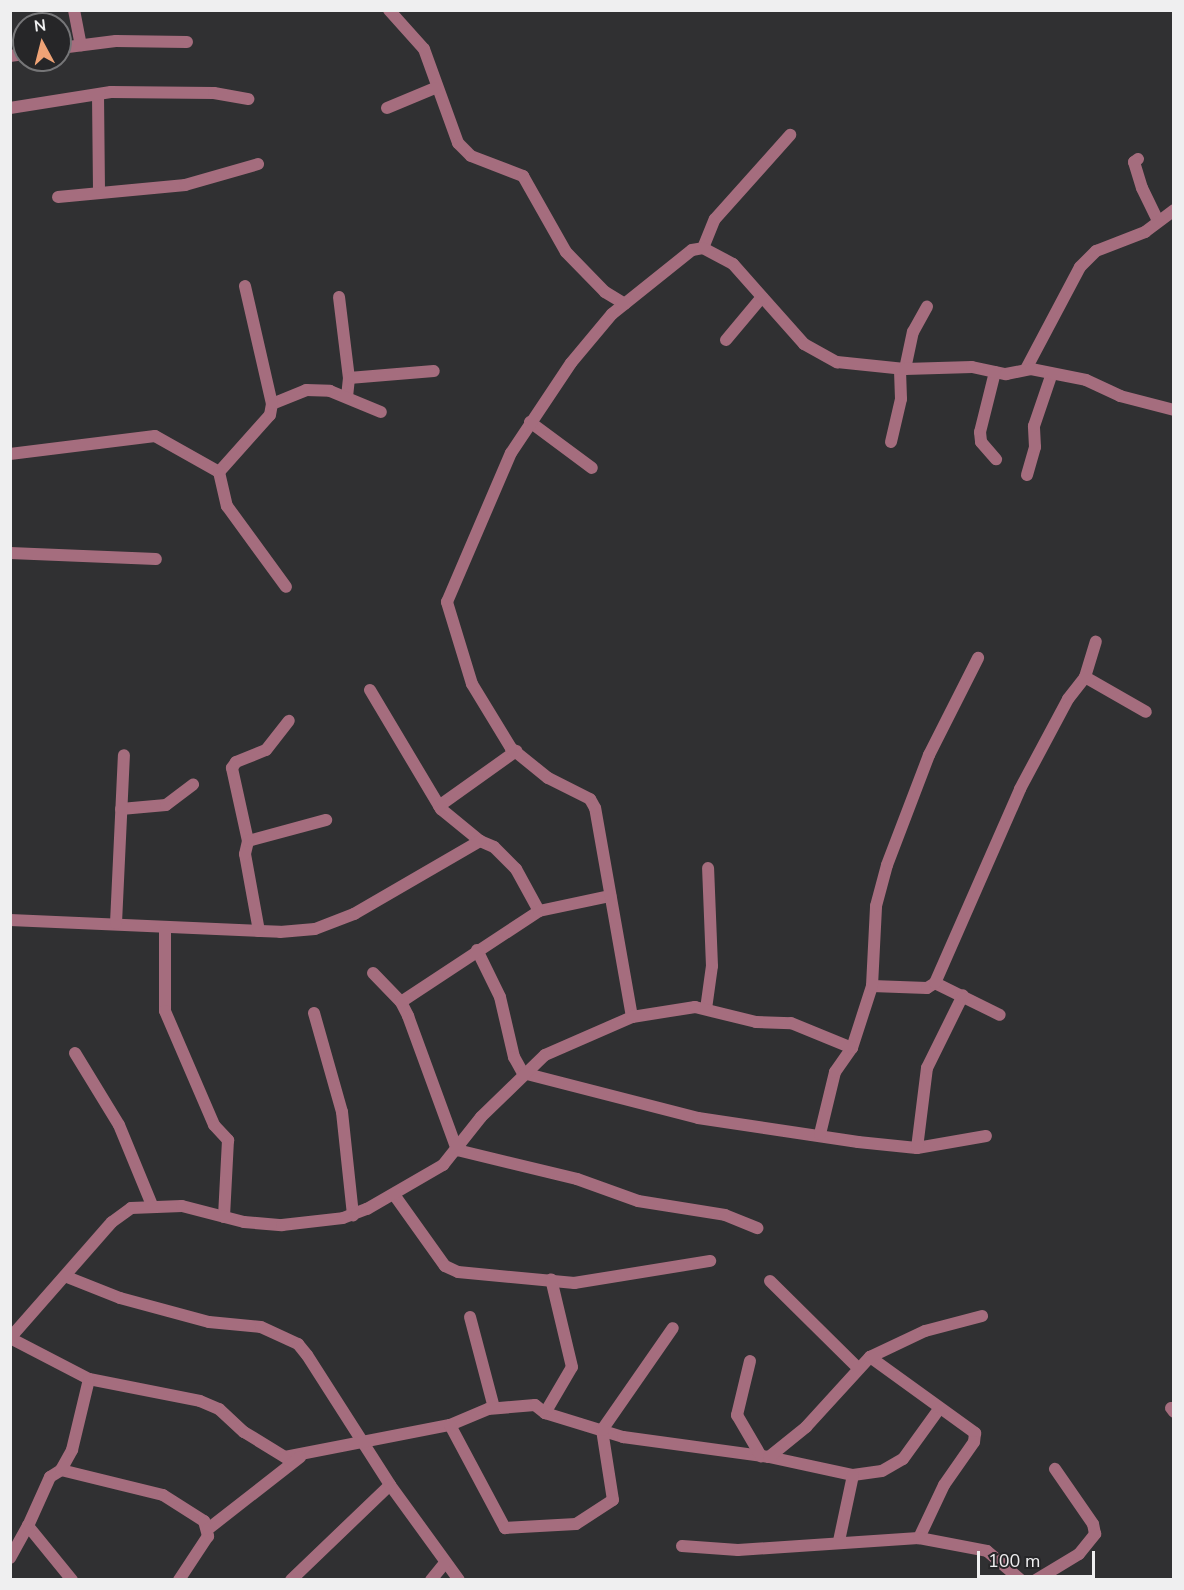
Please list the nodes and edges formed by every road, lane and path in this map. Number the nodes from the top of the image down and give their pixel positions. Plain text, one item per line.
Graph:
1 (74, 10) edge
2 (389, 10) edge
3 (187, 42) dead end
4 (81, 45) junction
5 (72, 46) edge
6 (435, 88) junction
7 (98, 95) junction
8 (248, 99) dead end
9 (10, 108) edge
10 (387, 108) dead end
11 (790, 135) dead end
12 (1138, 159) dead end
13 (258, 164) dead end
14 (99, 191) junction
15 (58, 197) dead end
16 (1173, 210) edge
17 (1156, 219) junction
18 (703, 248) junction
19 (245, 286) dead end
20 (339, 297) dead end
21 (762, 297) junction
22 (625, 304) junction
23 (927, 307) dead end
24 (726, 340) dead end
25 (903, 369) junction
26 (1026, 369) junction
27 (434, 371) dead end
28 (995, 372) junction
29 (1051, 376) junction
30 (349, 378) junction
31 (347, 396) junction
32 (272, 404) junction
33 (1173, 410) edge
34 (381, 412) dead end
35 (530, 422) junction
36 (891, 442) dead end
37 (10, 454) edge
38 (996, 459) dead end
39 (592, 468) dead end
40 (219, 472) junction
41 (1027, 475) dead end
42 (10, 554) edge
43 (156, 559) dead end
44 (286, 587) dead end
45 (1096, 642) dead end
46 (978, 658) dead end
47 (1085, 677) junction
48 (370, 690) dead end
49 (1146, 712) dead end
50 (289, 720) dead end
51 (516, 752) junction
52 (124, 755) dead end
53 (193, 785) dead end
54 (440, 806) junction
55 (121, 808) junction
56 (326, 820) dead end
57 (248, 841) junction
58 (480, 841) junction
59 (708, 868) dead end
60 (610, 896) junction
61 (539, 911) junction
62 (10, 920) edge
63 (116, 923) junction
64 (165, 928) junction
65 (259, 931) junction
66 (477, 950) junction
67 (373, 974) dead end
68 (935, 983) junction
69 (872, 986) junction
70 (963, 995) junction
71 (401, 1002) junction
72 (706, 1009) junction
73 (314, 1013) dead end
74 (1000, 1015) dead end
75 (632, 1017) junction
76 (852, 1048) junction
77 (75, 1053) dead end
78 (523, 1072) junction
79 (820, 1134) junction
80 (986, 1136) dead end
81 (917, 1148) junction
82 (458, 1150) junction
83 (395, 1196) junction
84 (152, 1205) junction
85 (353, 1215) junction
86 (224, 1217) junction
87 (759, 1228) dead end
88 (710, 1261) dead end
89 (67, 1277) junction
90 (551, 1279) junction
91 (770, 1281) dead end
92 (982, 1316) dead end
93 (470, 1317) dead end
94 (673, 1328) dead end
95 (10, 1338) edge
96 (870, 1358) junction
97 (750, 1361) dead end
98 (857, 1368) junction
99 (88, 1379) junction
100 (494, 1408) junction
101 (939, 1409) junction
102 (545, 1413) junction
103 (450, 1425) junction
104 (602, 1430) junction
105 (364, 1439) junction
106 (765, 1456) junction
107 (300, 1457) junction
108 (1055, 1469) dead end
109 (61, 1470) junction
110 (853, 1474) junction
111 (390, 1485) junction
112 (28, 1526) junction
113 (208, 1529) junction
114 (920, 1538) junction
115 (839, 1541) junction
116 (682, 1546) dead end
117 (10, 1558) edge
118 (444, 1563) junction
119 (72, 1580) edge
120 (179, 1580) edge
121 (291, 1580) edge
122 (431, 1580) edge
123 (459, 1580) edge
124 (1021, 1580) edge
125 (1036, 1580) edge

1 - 4 street
2 - 6 street
3 - 4 street
4 - 5 street
6 - 10 street
6 - 22 street
7 - 8 street
7 - 9 street
7 - 14 street
11 - 18 street
12 - 17 street
13 - 14 street
14 - 15 street
16 - 17 street
17 - 26 street
18 - 21 street
18 - 22 street
19 - 32 street
20 - 30 street
21 - 24 street
21 - 25 street
22 - 35 street
23 - 25 street
25 - 28 street
25 - 36 street
26 - 28 street
26 - 29 street
27 - 30 street
28 - 38 street
29 - 33 street
29 - 41 street
30 - 31 street
31 - 32 street
31 - 34 street
32 - 40 street
35 - 39 street
35 - 51 street
37 - 40 street
40 - 44 street
42 - 43 street
45 - 47 street
46 - 69 street
47 - 49 street
47 - 68 street
48 - 54 street
50 - 57 street
51 - 54 street
51 - 60 street
52 - 55 street
53 - 55 street
54 - 58 street
55 - 63 street
56 - 57 street
57 - 65 street
58 - 61 street
58 - 65 street
59 - 72 street
60 - 61 street
60 - 75 street
61 - 66 street
62 - 63 street
63 - 64 street
64 - 65 street
64 - 86 street
66 - 71 street
66 - 78 street
67 - 71 street
68 - 69 street
68 - 70 street
69 - 76 street
70 - 74 street
70 - 81 street
71 - 82 street
72 - 75 street
72 - 76 street
73 - 85 street
75 - 78 street
76 - 79 street
77 - 84 street
78 - 79 street
78 - 82 street
79 - 81 street
80 - 81 street
82 - 83 street
82 - 87 street
83 - 85 street
83 - 90 street
84 - 86 street
84 - 89 street
85 - 86 street
88 - 90 street
89 - 95 street
89 - 105 street
90 - 102 street
91 - 98 street
92 - 96 street
93 - 100 street
94 - 104 street
95 - 99 street
96 - 98 street
96 - 101 street
97 - 106 street
98 - 106 street
99 - 107 street
99 - 109 street
100 - 102 street
100 - 103 street
101 - 110 street
101 - 114 street
102 - 104 street
103 - 104 street
103 - 105 street
104 - 106 street
105 - 107 street
105 - 111 street
106 - 110 street
107 - 113 street
108 - 125 street
109 - 112 street
109 - 113 street
110 - 115 street
111 - 118 street
111 - 121 street
112 - 117 street
112 - 119 street
113 - 120 street
114 - 115 street
114 - 124 street
115 - 116 street
118 - 122 street
118 - 123 street

